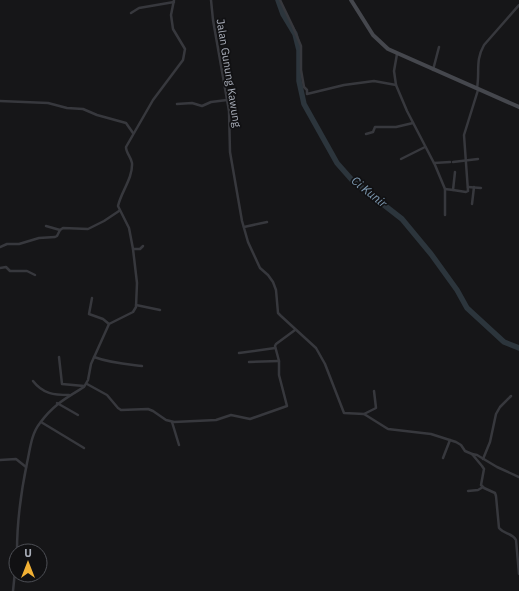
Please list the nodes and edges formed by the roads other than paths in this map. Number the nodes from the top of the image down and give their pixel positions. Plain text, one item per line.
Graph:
1 (211, 0) edge
2 (280, 0) edge
3 (351, 0) edge
4 (174, 1) edge
5 (519, 5) edge
6 (131, 13) dead end
7 (439, 47) dead end
8 (397, 54) junction
9 (433, 70) junction
10 (396, 85) junction
11 (478, 89) junction
12 (227, 100) junction
13 (0, 101) edge
14 (177, 104) dead end
15 (519, 107) edge
16 (414, 123) junction
17 (134, 134) junction
18 (366, 134) dead end
19 (425, 148) junction
20 (401, 159) dead end
21 (478, 159) dead end
22 (465, 161) junction
23 (434, 163) junction
24 (455, 172) dead end
25 (468, 187) junction
26 (474, 188) junction
27 (481, 188) dead end
28 (445, 189) junction
29 (453, 190) junction
30 (472, 204) dead end
31 (119, 211) junction
32 (445, 216) dead end
33 (267, 222) dead end
34 (46, 226) dead end
35 (244, 227) junction
36 (60, 230) junction
37 (143, 246) dead end
38 (0, 247) edge
39 (133, 249) junction
40 (0, 268) edge
41 (35, 275) dead end
42 (92, 298) dead end
43 (136, 305) junction
44 (160, 310) dead end
45 (109, 324) junction
46 (296, 330) junction
47 (275, 348) junction
48 (239, 353) dead end
49 (59, 357) dead end
50 (94, 357) junction
51 (278, 361) junction
52 (249, 362) dead end
53 (142, 366) dead end
54 (33, 381) dead end
55 (85, 385) junction
56 (374, 391) dead end
57 (69, 395) junction
58 (511, 396) dead end
59 (57, 403) junction
60 (364, 414) junction
61 (78, 415) dead end
62 (41, 422) junction
63 (172, 422) junction
64 (450, 440) junction
65 (179, 445) dead end
66 (84, 448) dead end
67 (472, 454) junction
68 (443, 458) dead end
69 (483, 459) junction
70 (0, 460) edge
71 (26, 467) junction
72 (519, 477) edge
73 (482, 487) junction
74 (468, 491) dead end
75 (17, 543) edge
76 (519, 574) edge

1 - 12 street, Jalan Gunung Kawung
2 - 10 street
3 - 8 street
4 - 6 street
4 - 17 street
5 - 11 street
7 - 9 street
8 - 9 street
8 - 10 street
9 - 11 street
10 - 16 street
11 - 15 street
11 - 22 street
12 - 14 street
12 - 35 street, Jalan Gunung Kawung
13 - 17 street
16 - 18 street
16 - 19 street
17 - 31 street
19 - 20 street
19 - 23 street
21 - 22 street
22 - 23 street
22 - 25 street
23 - 28 street
24 - 29 street
25 - 26 street
25 - 29 street
26 - 27 street
26 - 30 street
28 - 29 street
28 - 32 street
31 - 36 street
31 - 39 street
33 - 35 street
34 - 36 street
35 - 46 street, Jalan Gunung Kawung
36 - 38 street
37 - 39 street
39 - 43 street
40 - 41 street
42 - 45 street
43 - 44 street
43 - 45 street
45 - 50 street
46 - 47 street
46 - 60 street, Jalan Gunung Kawung
47 - 48 street
47 - 51 street
49 - 55 street
50 - 53 street
50 - 55 street
51 - 52 street
51 - 63 street
54 - 57 street
55 - 57 street
55 - 63 street
56 - 60 street
57 - 59 street
58 - 69 street
59 - 61 street
59 - 62 street
60 - 64 street
62 - 66 street
62 - 71 street
63 - 65 street
64 - 67 street
64 - 68 street
67 - 69 street
67 - 73 street
69 - 72 street
70 - 71 street
71 - 75 street
73 - 74 street
73 - 76 street

